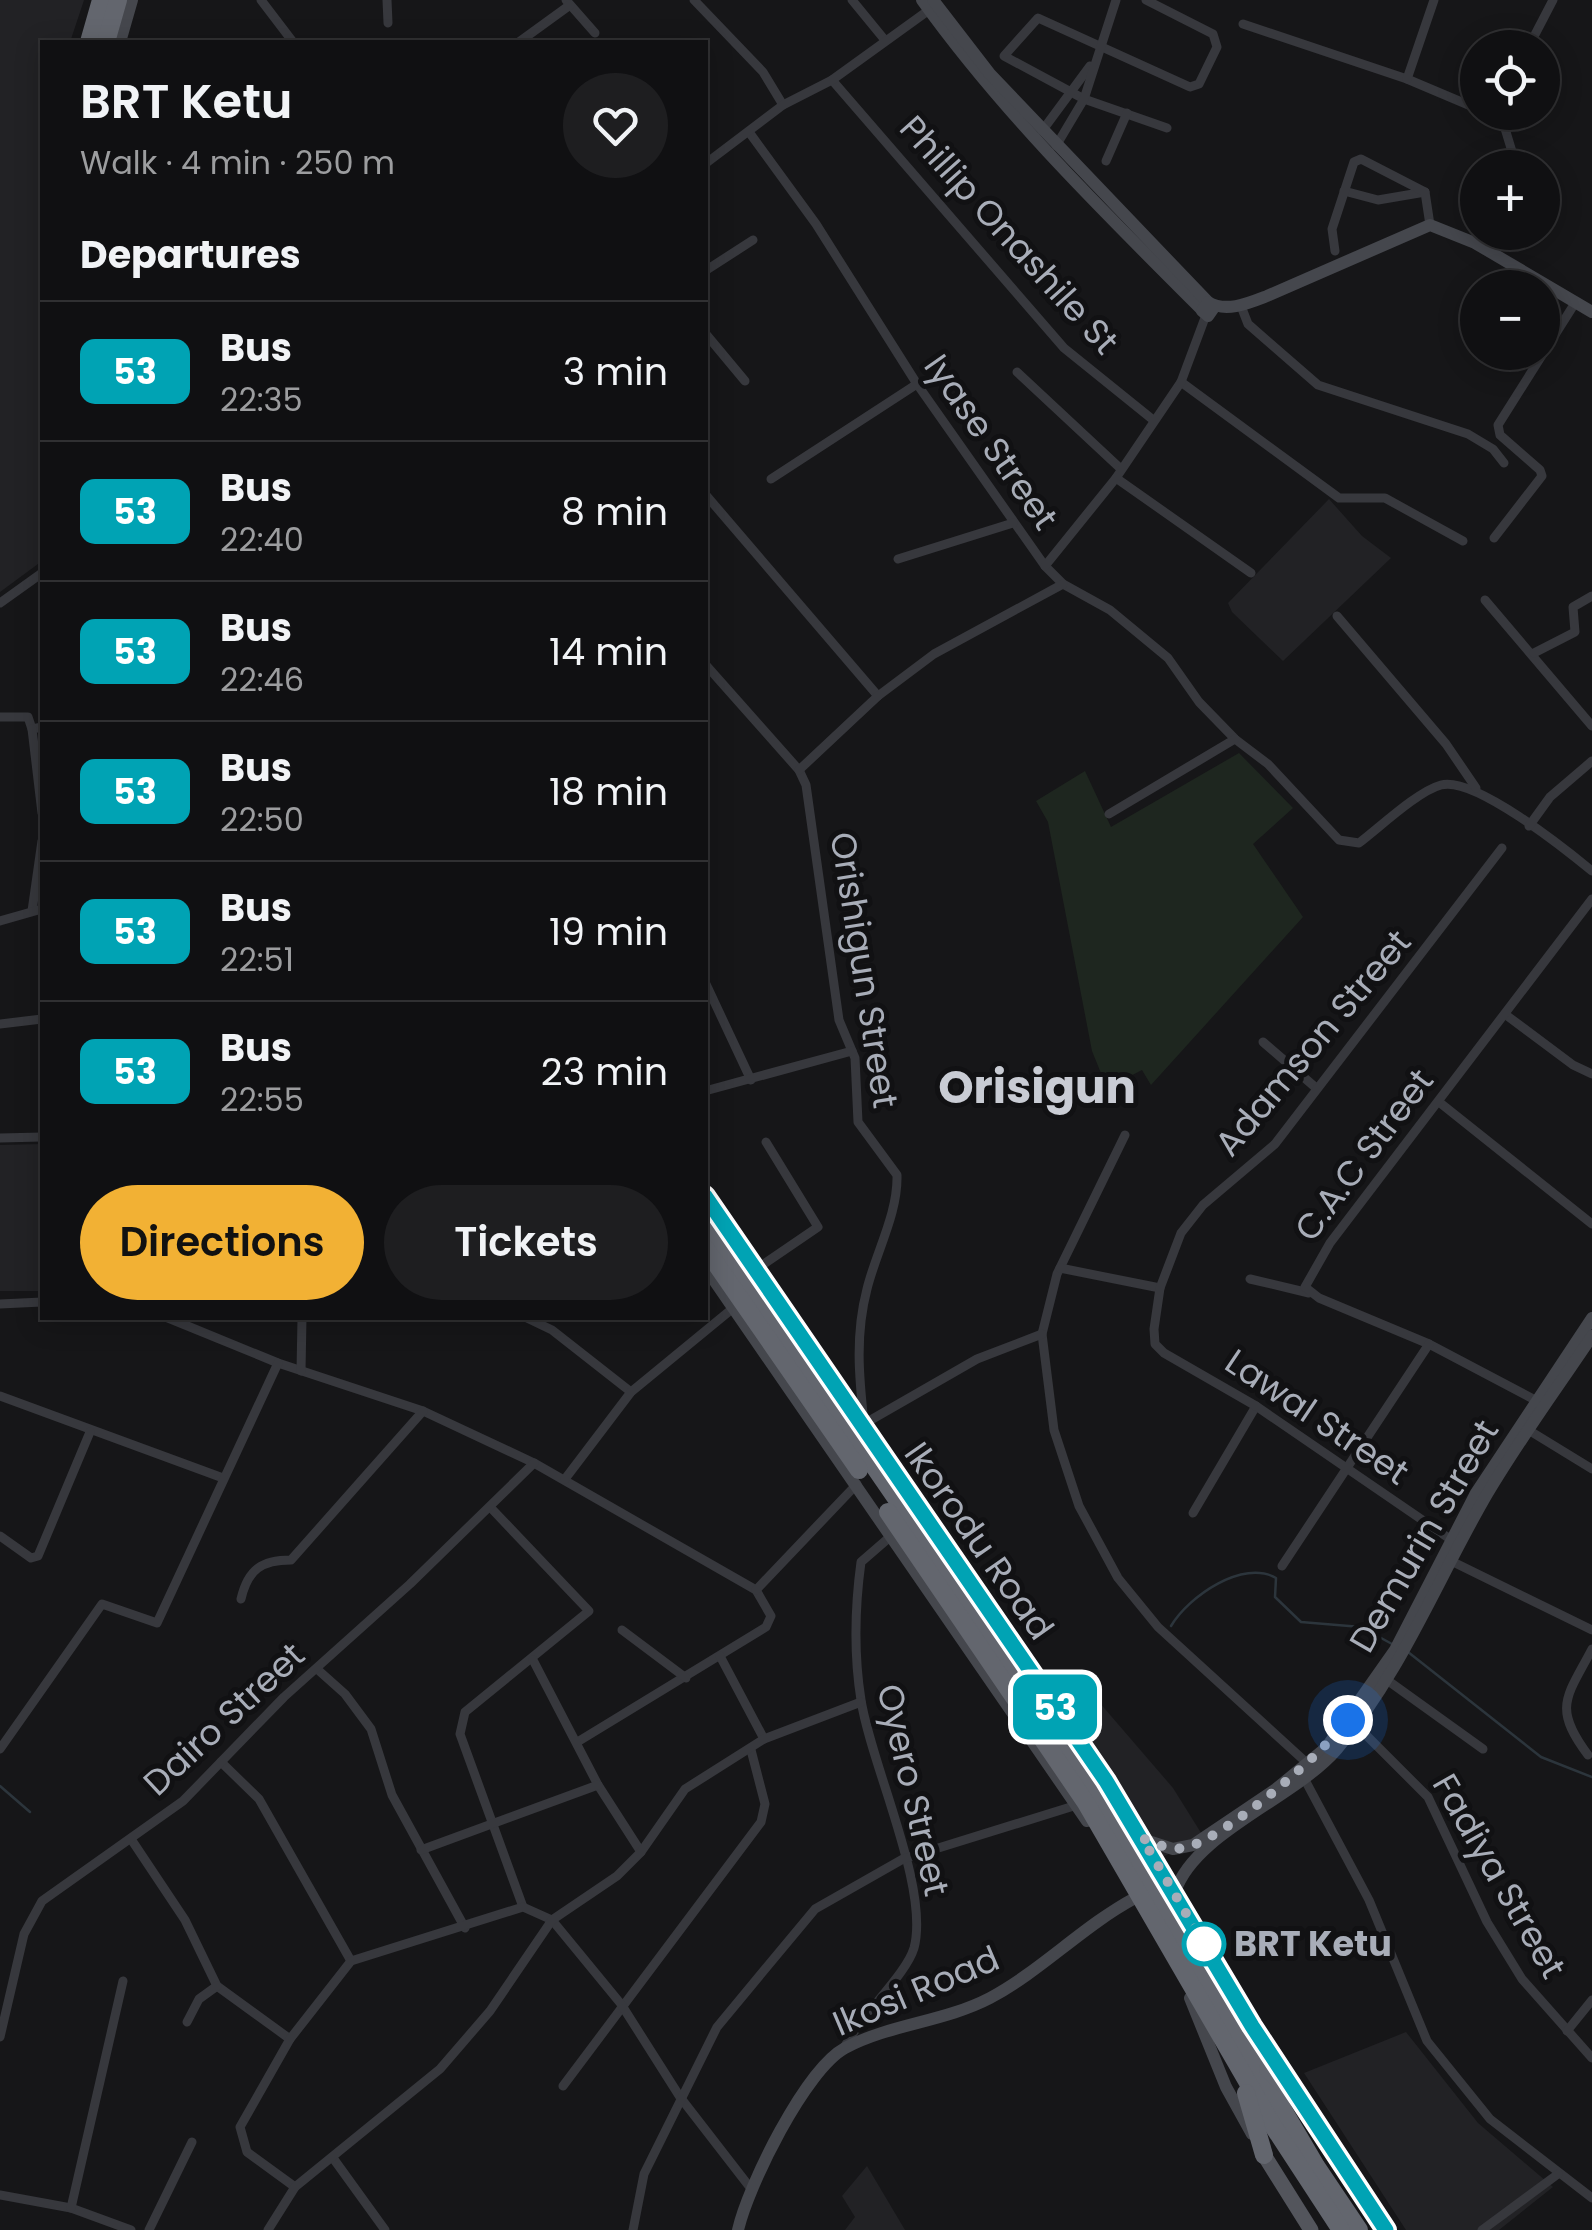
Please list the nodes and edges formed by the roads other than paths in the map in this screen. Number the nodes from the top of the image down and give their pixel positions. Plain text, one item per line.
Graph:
1 (92, 0) edge
2 (100, 0) edge
3 (118, 0) edge
4 (132, 0) edge
5 (261, 0) edge
6 (387, 0) edge
7 (694, 0) edge
8 (852, 0) edge
9 (1116, 0) edge
10 (1146, 0) edge
11 (1434, 0) edge
12 (1552, 0) edge
13 (568, 2) edge
14 (928, 3) edge
15 (388, 23) dead end
16 (1244, 24) dead end
17 (1537, 30) edge
18 (595, 33) dead end
19 (884, 39) junction
20 (82, 40) edge
21 (90, 40) edge
22 (107, 40) edge
23 (121, 40) edge
24 (291, 40) edge
25 (521, 40) edge
26 (1101, 46) junction
27 (1092, 64) junction
28 (832, 80) junction
29 (1407, 80) junction
30 (1068, 92) junction
31 (1084, 100) junction
32 (1460, 102) edge
33 (783, 105) junction
34 (1127, 113) junction
35 (1166, 128) dead end
36 (1042, 130) junction
37 (749, 132) junction
38 (1056, 146) junction
39 (708, 162) edge
40 (1106, 162) dead end
41 (1344, 192) junction
42 (1425, 192) junction
43 (1430, 225) junction
44 (1460, 233) edge
45 (753, 240) dead end
46 (1496, 250) edge
47 (1335, 251) dead end
48 (708, 269) edge
49 (1576, 303) junction
50 (1240, 306) junction
51 (1207, 308) junction
52 (1592, 312) edge
53 (708, 336) edge
54 (1017, 372) dead end
55 (745, 381) dead end
56 (1181, 382) junction
57 (917, 384) junction
58 (1152, 419) junction
59 (1504, 463) dead end
60 (1119, 474) junction
61 (771, 479) dead end
62 (708, 498) edge
63 (1013, 523) junction
64 (1494, 538) dead end
65 (1463, 541) dead end
66 (898, 559) dead end
67 (1045, 566) junction
68 (1252, 572) dead end
69 (40, 574) edge
70 (1064, 584) junction
71 (1592, 596) edge
72 (1485, 600) dead end
73 (0, 603) edge
74 (1337, 616) dead end
75 (1534, 653) junction
76 (708, 668) edge
77 (878, 696) junction
78 (1592, 700) edge
79 (1578, 706) junction
80 (0, 718) edge
81 (1592, 726) edge
82 (37, 728) edge
83 (1235, 739) junction
84 (1592, 761) edge
85 (798, 770) junction
86 (40, 779) edge
87 (1476, 788) junction
88 (1109, 814) dead end
89 (1529, 826) junction
90 (1502, 848) dead end
91 (40, 869) edge
92 (1592, 871) edge
93 (1592, 899) edge
94 (37, 910) edge
95 (0, 921) edge
96 (708, 988) edge
97 (1506, 1015) junction
98 (40, 1019) edge
99 (0, 1024) edge
100 (1263, 1042) dead end
101 (852, 1051) junction
102 (1592, 1074) edge
103 (752, 1080) junction
104 (1315, 1087) junction
105 (708, 1090) edge
106 (1439, 1102) junction
107 (1124, 1135) dead end
108 (40, 1137) edge
109 (0, 1138) edge
110 (766, 1142) dead end
111 (708, 1200) edge
112 (1592, 1224) edge
113 (708, 1225) edge
114 (708, 1252) edge
115 (1060, 1268) junction
116 (755, 1270) junction
117 (708, 1272) edge
118 (1250, 1279) dead end
119 (1160, 1288) junction
120 (1308, 1293) junction
121 (40, 1302) edge
122 (0, 1304) edge
123 (732, 1309) junction
124 (1592, 1318) edge
125 (173, 1320) edge
126 (302, 1320) edge
127 (531, 1320) edge
128 (1154, 1328) joint
129 (1042, 1334) junction
130 (1592, 1338) edge
131 (1428, 1344) junction
132 (278, 1363) junction
133 (300, 1370) junction
134 (631, 1392) junction
135 (0, 1396) edge
136 (1537, 1402) junction
137 (1256, 1406) junction
138 (423, 1411) junction
139 (862, 1425) junction
140 (1530, 1430) junction
141 (90, 1432) junction
142 (534, 1462) junction
143 (1346, 1466) junction
144 (1592, 1469) edge
145 (223, 1478) junction
146 (565, 1478) junction
147 (857, 1484) junction
148 (490, 1508) junction
149 (1193, 1513) dead end
150 (891, 1536) junction
151 (1, 1539) edge
152 (1456, 1543) junction
153 (1447, 1559) junction
154 (1282, 1566) dead end
155 (756, 1590) junction
156 (241, 1599) dead end
157 (622, 1630) dead end
158 (1592, 1630) edge
159 (1592, 1649) edge
160 (1399, 1652) junction
161 (720, 1656) junction
162 (534, 1660) junction
163 (317, 1669) junction
164 (686, 1678) junction
165 (1387, 1680) junction
166 (861, 1702) junction
167 (1356, 1726) junction
168 (764, 1739) junction
169 (579, 1741) junction
170 (1483, 1748) dead end
171 (0, 1749) edge
172 (751, 1750) junction
173 (1588, 1755) dead end
174 (221, 1762) junction
175 (1308, 1764) junction
176 (1305, 1780) junction
177 (598, 1784) junction
178 (1077, 1805) junction
179 (494, 1822) junction
180 (131, 1838) junction
181 (1142, 1838) junction
182 (421, 1850) junction
183 (641, 1852) junction
184 (903, 1859) junction
185 (1168, 1891) junction
186 (1134, 1898) junction
187 (523, 1907) junction
188 (552, 1920) junction
189 (464, 1928) junction
190 (351, 1962) junction
191 (122, 1981) dead end
192 (217, 1986) junction
193 (1592, 2000) edge
194 (621, 2004) junction
195 (187, 2022) dead end
196 (1567, 2031) junction
197 (0, 2037) edge
198 (290, 2039) junction
199 (844, 2048) junction
200 (1592, 2058) edge
201 (1246, 2062) junction
202 (562, 2086) dead end
203 (680, 2097) junction
204 (1308, 2106) junction
205 (192, 2142) dead end
206 (1264, 2156) junction
207 (333, 2158) junction
208 (1558, 2174) junction
209 (295, 2186) junction
210 (752, 2190) junction
211 (0, 2194) edge
212 (1592, 2198) edge
213 (71, 2208) junction
214 (95, 2216) junction
215 (92, 2230) edge
216 (131, 2230) edge
217 (149, 2230) edge
218 (268, 2230) edge
219 (385, 2230) edge
220 (634, 2230) edge
221 (738, 2230) edge
222 (1311, 2230) edge
223 (1340, 2230) edge
224 (1359, 2230) edge
225 (1386, 2230) edge
226 (1482, 2230) edge

1 - 20 street
2 - 21 highway
3 - 22 highway
4 - 23 street
5 - 24 street
6 - 15 street
7 - 33 street
8 - 19 street
9 - 26 street
10 - 26 street
11 - 29 street
12 - 17 street
13 - 18 street
13 - 25 street
14 - 19 street
14 - 36 street
14 - 51 street
16 - 29 street
19 - 28 street
26 - 27 street
26 - 30 street
27 - 30 street
27 - 31 street
28 - 33 street
28 - 58 street, Phillip Onashile St
29 - 32 street
30 - 31 street
30 - 36 street
31 - 34 street
31 - 38 street
33 - 37 street
34 - 35 street
34 - 40 street
36 - 38 street
37 - 39 street
37 - 57 street, Iyase Street
38 - 51 street
41 - 42 street
41 - 42 street
41 - 47 street
42 - 43 street
43 - 44 street
43 - 50 street
45 - 48 street
46 - 49 street
49 - 52 street
49 - 64 street
50 - 51 street
50 - 59 street
51 - 56 street
53 - 55 street
54 - 60 street
56 - 58 street
56 - 65 street
57 - 61 street
57 - 63 street, Iyase Street
58 - 60 street
60 - 67 street
60 - 68 street
62 - 77 street
63 - 66 street
63 - 67 street, Iyase Street
67 - 70 street, Iyase Street
69 - 73 street
70 - 77 street
70 - 83 street, Iyase Street
71 - 75 street
72 - 75 street
74 - 87 street
75 - 79 street
76 - 85 street, Orishigun Street
77 - 85 street
78 - 79 street
79 - 81 street
80 - 82 street
82 - 86 street
83 - 87 street
83 - 88 street
84 - 89 street
85 - 101 street, Orishigun Street
87 - 89 street
89 - 92 street
90 - 104 street, Adamson Street
91 - 94 street
93 - 97 street, C.A.C Street
94 - 95 street
96 - 103 street
97 - 102 street
97 - 106 street, C.A.C Street
98 - 99 street
100 - 104 street
101 - 103 street
101 - 139 street, Orishigun Street
103 - 105 street
104 - 119 street, Adamson Street
106 - 112 street
106 - 120 street, C.A.C Street
107 - 115 street
108 - 109 street
110 - 116 street
111 - 116 street, Ikorodu Road
113 - 185 highway, Ikorodu Road
114 - 201 highway, Ikorodu Road
115 - 119 street
115 - 129 street
116 - 139 street, Ikorodu Road
117 - 123 street, Ikorodu Road
118 - 120 street
119 - 128 street, Adamson Street
120 - 131 street, C.A.C Street
121 - 122 street
123 - 134 street
123 - 147 street, Ikorodu Road
124 - 136 street, Demurin Street
125 - 132 street
126 - 133 street
127 - 134 street
128 - 137 street, Lawal Street
129 - 139 street
129 - 175 street
130 - 140 street, Demurin Street
131 - 136 street, C.A.C Street
131 - 143 street
132 - 133 street
132 - 145 street
133 - 138 street
134 - 146 street
135 - 141 street
136 - 152 street, Demurin Street
137 - 143 street, Lawal Street
137 - 149 street
138 - 142 street
138 - 156 street
139 - 181 street, Ikorodu Road
140 - 144 street
140 - 152 street, Demurin Street
141 - 145 street
141 - 151 street
142 - 146 street
142 - 148 street, Dairo Street
143 - 152 street, Lawal Street
143 - 154 street
145 - 171 street
146 - 155 street
147 - 150 street, Ikorodu Road
147 - 155 street
148 - 162 street
148 - 163 street, Dairo Street
150 - 166 street, Oyero Street
150 - 178 street, Ikorodu Road
152 - 153 street, Demurin Street
153 - 158 street
153 - 160 street, Demurin Street
155 - 161 street
157 - 164 street
159 - 173 street
160 - 165 street, Demurin Street
160 - 175 street, Demurin Street
161 - 164 street
161 - 168 street
162 - 169 street
162 - 179 street
163 - 174 street, Dairo Street
163 - 182 street
164 - 169 street
165 - 167 street, Demurin Street
165 - 170 street
166 - 168 street
166 - 184 street, Oyero Street
167 - 176 street, Demurin Street
167 - 196 street, Fadiya Street
168 - 172 street
169 - 177 street
172 - 183 street
172 - 194 street
174 - 180 street, Dairo Street
174 - 190 street
175 - 181 street, Demurin Street
176 - 185 street, Demurin Street
176 - 208 street
177 - 179 street
177 - 183 street
178 - 184 street
178 - 186 street, Ikorodu Road
179 - 182 street
179 - 187 street
180 - 192 street
180 - 197 street, Dairo Street
181 - 185 street, Ikorodu Road
182 - 189 street
183 - 188 street
184 - 199 street, Oyero Street
184 - 203 street
185 - 201 highway, Ikorodu Road
185 - 204 street, Ikorodu Road
186 - 199 street, Ikosi Road
186 - 206 street, Ikorodu Road
187 - 188 street
187 - 189 street
188 - 194 street
188 - 207 street
189 - 190 street
190 - 198 street
191 - 213 street
192 - 195 street
192 - 198 street
193 - 196 street
194 - 202 street
194 - 203 street
196 - 200 street, Fadiya Street
198 - 209 street
199 - 210 street, Ikosi Road
201 - 204 highway
201 - 206 highway
201 - 223 highway, Ikorodu Road
201 - 224 highway, Ikorodu Road
203 - 210 street
203 - 220 street
204 - 225 main road, Ikorodu Road
205 - 217 street
206 - 222 main road, Ikorodu Road
207 - 209 street
207 - 219 street
208 - 212 street
208 - 226 street
209 - 218 street
210 - 221 street, Ikosi Road
211 - 213 street
213 - 214 street
214 - 215 street
214 - 216 street

